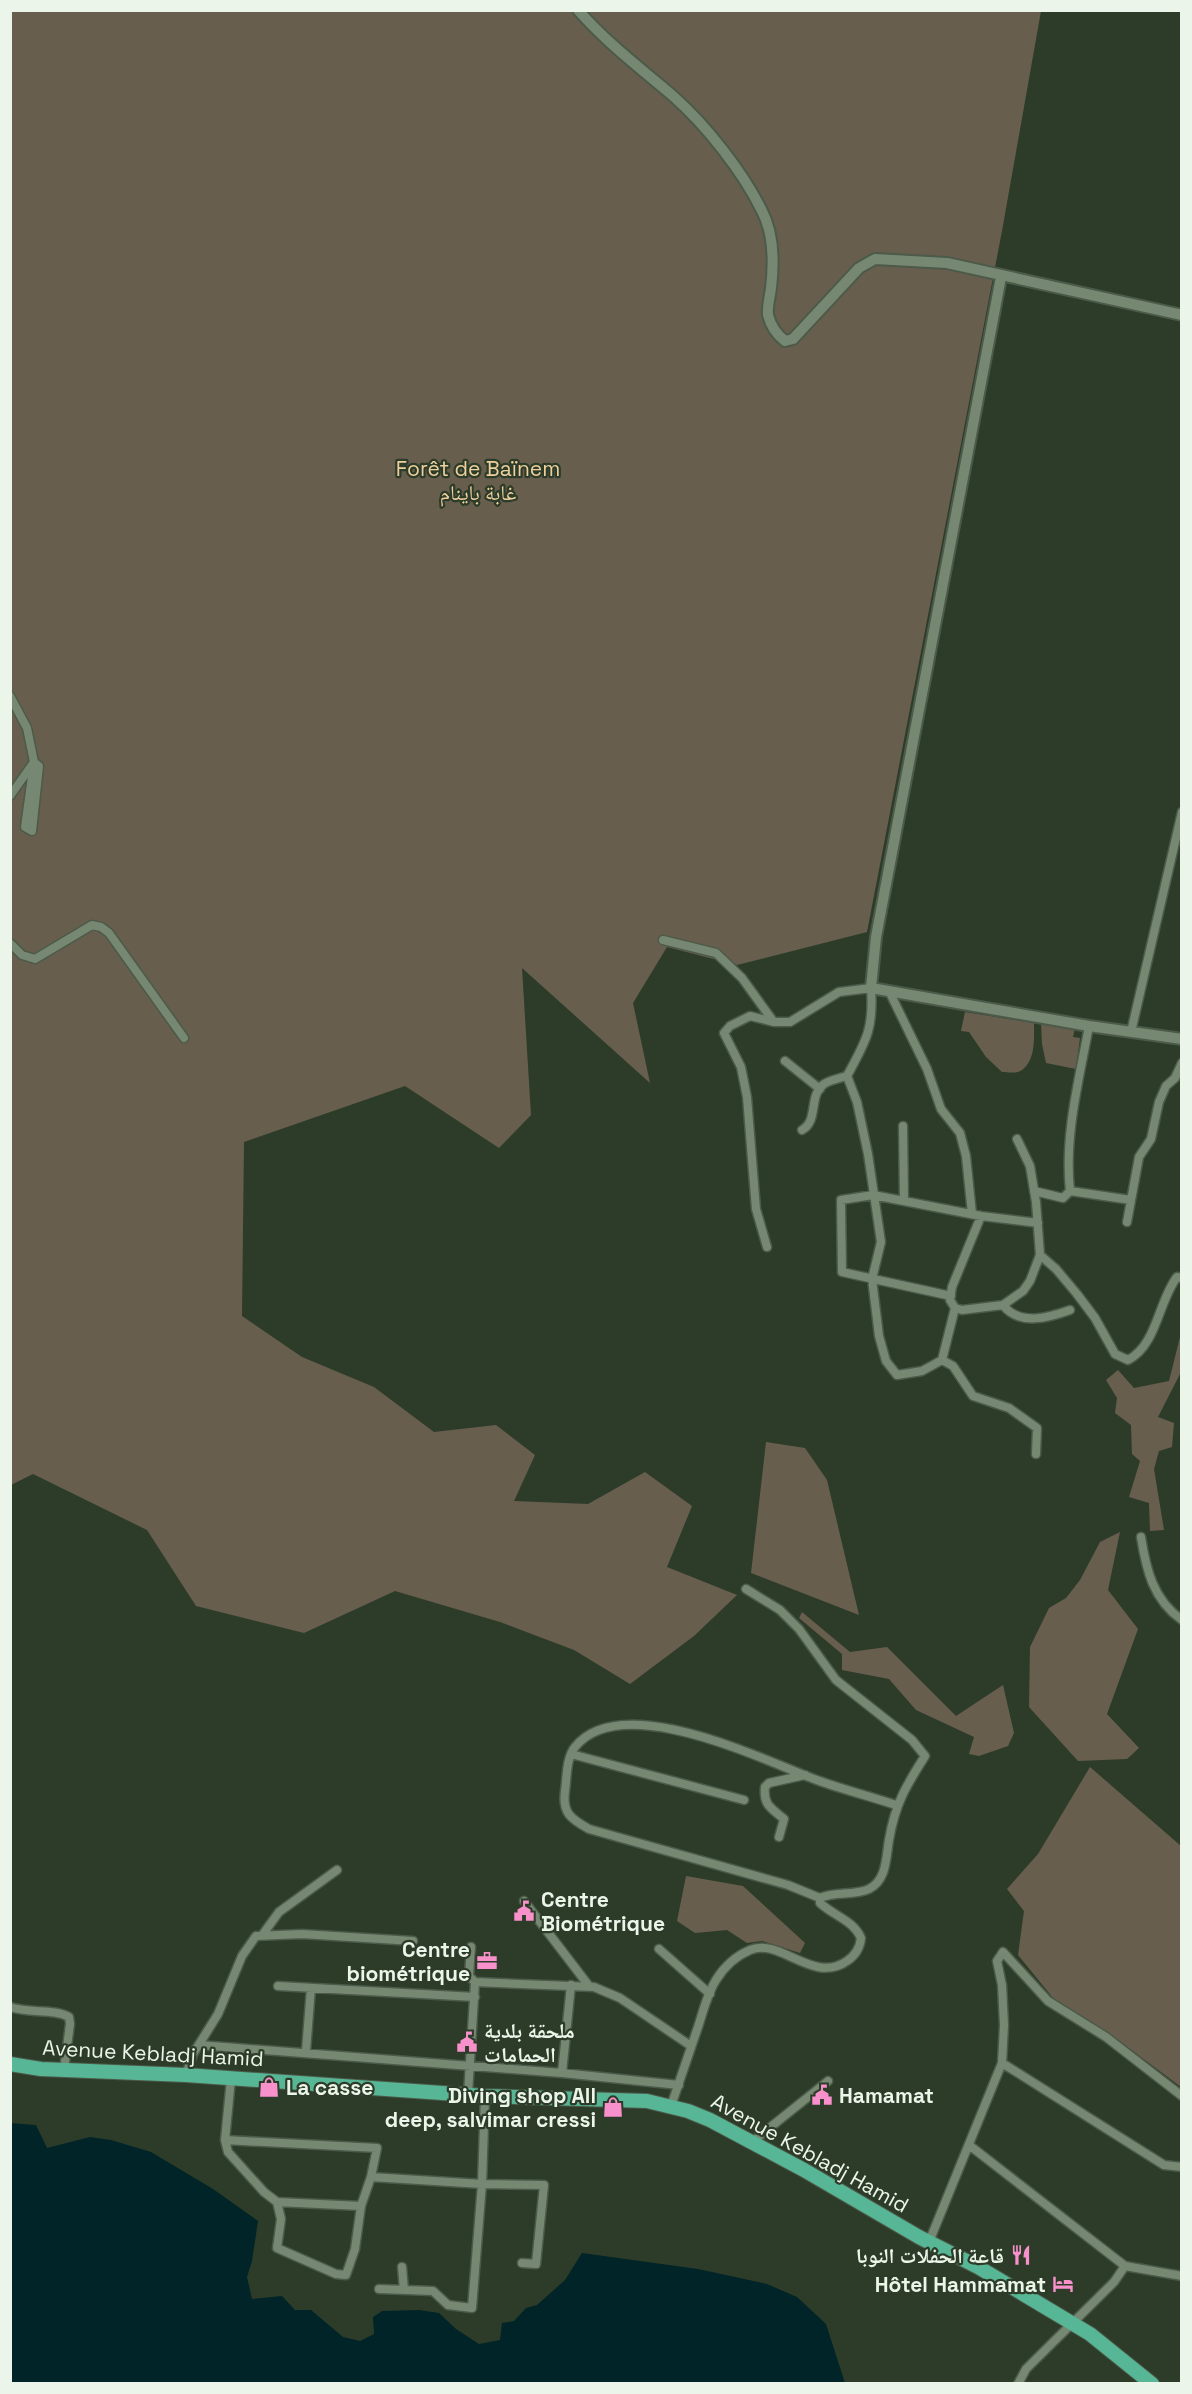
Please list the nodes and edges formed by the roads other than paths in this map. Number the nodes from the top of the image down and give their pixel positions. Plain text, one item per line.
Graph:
1 (578, 10) edge
2 (1001, 277) junction
3 (1182, 315) edge
4 (10, 696) edge
5 (34, 762) junction
6 (10, 796) edge
7 (1182, 812) edge
8 (663, 940) dead end
9 (10, 943) edge
10 (870, 988) junction
11 (890, 993) junction
12 (774, 1022) junction
13 (1089, 1026) junction
14 (1131, 1032) junction
15 (184, 1038) dead end
16 (1182, 1039) edge
17 (785, 1061) dead end
18 (1182, 1063) edge
19 (847, 1076) junction
20 (820, 1089) junction
21 (903, 1126) dead end
22 (802, 1130) dead end
23 (1017, 1138) dead end
24 (1034, 1191) junction
25 (1070, 1191) junction
26 (873, 1195) junction
27 (1131, 1200) junction
28 (904, 1201) junction
29 (976, 1215) junction
30 (1127, 1222) dead end
31 (1038, 1223) junction
32 (767, 1247) dead end
33 (1040, 1255) junction
34 (1182, 1278) edge
35 (872, 1279) junction
36 (951, 1296) junction
37 (1003, 1305) junction
38 (955, 1308) junction
39 (1070, 1310) dead end
40 (942, 1360) junction
41 (1036, 1454) dead end
42 (1141, 1537) dead end
43 (746, 1589) dead end
44 (1182, 1620) edge
45 (571, 1754) junction
46 (805, 1775) junction
47 (744, 1800) dead end
48 (896, 1805) junction
49 (779, 1836) dead end
50 (337, 1870) dead end
51 (820, 1898) junction
52 (524, 1901) dead end
53 (263, 1934) junction
54 (414, 1941) dead end
55 (471, 1947) dead end
56 (659, 1949) dead end
57 (475, 1982) junction
58 (572, 1985) junction
59 (279, 1986) dead end
60 (589, 1986) junction
61 (311, 1988) junction
62 (710, 1994) junction
63 (475, 1997) junction
64 (10, 2007) edge
65 (199, 2044) junction
66 (691, 2046) junction
67 (306, 2051) junction
68 (1002, 2063) junction
69 (10, 2064) edge
70 (470, 2067) junction
71 (64, 2070) junction
72 (561, 2073) junction
73 (186, 2075) junction
74 (231, 2079) junction
75 (828, 2081) dead end
76 (678, 2085) junction
77 (468, 2094) junction
78 (485, 2096) junction
79 (1182, 2096) edge
80 (671, 2106) junction
81 (225, 2140) junction
82 (752, 2142) junction
83 (969, 2145) junction
84 (1182, 2167) edge
85 (371, 2177) junction
86 (482, 2184) junction
87 (277, 2202) junction
88 (361, 2206) junction
89 (929, 2242) junction
90 (522, 2263) dead end
91 (1125, 2266) junction
92 (402, 2267) dead end
93 (1182, 2276) edge
94 (379, 2289) dead end
95 (404, 2290) junction
96 (1072, 2323) junction
97 (1018, 2384) edge
98 (1152, 2384) edge

1 - 2 street
2 - 3 street
2 - 10 street
4 - 5 street
5 - 5 street
5 - 6 street
7 - 14 street
8 - 12 street
9 - 15 street
10 - 11 street
10 - 12 street
10 - 19 street
11 - 13 street
11 - 29 street
12 - 32 street
13 - 14 street
13 - 25 street
14 - 16 street
17 - 20 street
18 - 27 street
19 - 20 street
19 - 26 street
20 - 22 street
21 - 28 street
23 - 24 street
24 - 25 street
24 - 31 street
25 - 27 street
26 - 28 street
26 - 35 street
26 - 35 street
27 - 30 street
28 - 29 street
29 - 31 street
29 - 36 street
31 - 33 street
33 - 34 street
33 - 37 street
35 - 36 street
35 - 40 street
36 - 38 street
37 - 38 street
37 - 39 street
38 - 40 street
40 - 41 street
42 - 44 street
43 - 48 street
45 - 46 street
45 - 47 street
45 - 51 street
46 - 48 street
46 - 49 street
48 - 51 street
50 - 53 street
51 - 62 street
52 - 60 street
53 - 54 street
53 - 65 street
55 - 57 street
56 - 62 street
57 - 58 street
57 - 63 street
58 - 60 street
58 - 72 street
59 - 61 street
60 - 66 street
61 - 63 street
61 - 67 street
62 - 66 street
63 - 70 street
64 - 71 street
65 - 67 street
65 - 73 street
66 - 76 street
67 - 70 street
68 - 79 street
68 - 83 street
68 - 84 street
69 - 71 main road, Avenue Kebladj Hamid
70 - 72 street
70 - 77 street
71 - 73 main road, Avenue Kebladj Hamid
72 - 76 street
73 - 74 main road, Avenue Kebladj Hamid
74 - 77 main road, Avenue Kebladj Hamid
74 - 81 street
75 - 82 street
76 - 80 street
77 - 78 main road, Avenue Kebladj Hamid
78 - 80 main road, Avenue Kebladj Hamid
78 - 86 street
80 - 82 main road, Avenue Kebladj Hamid
81 - 85 street
81 - 87 street
82 - 89 main road, Avenue Kebladj Hamid
83 - 89 street
83 - 91 street
85 - 86 street
85 - 88 street
86 - 90 street
86 - 95 street
87 - 88 street
87 - 88 street
89 - 96 main road, Avenue Kebladj Hamid
91 - 93 street
91 - 96 street
92 - 95 street
94 - 95 street
96 - 97 street
96 - 98 main road, Avenue Kebladj Hamid

